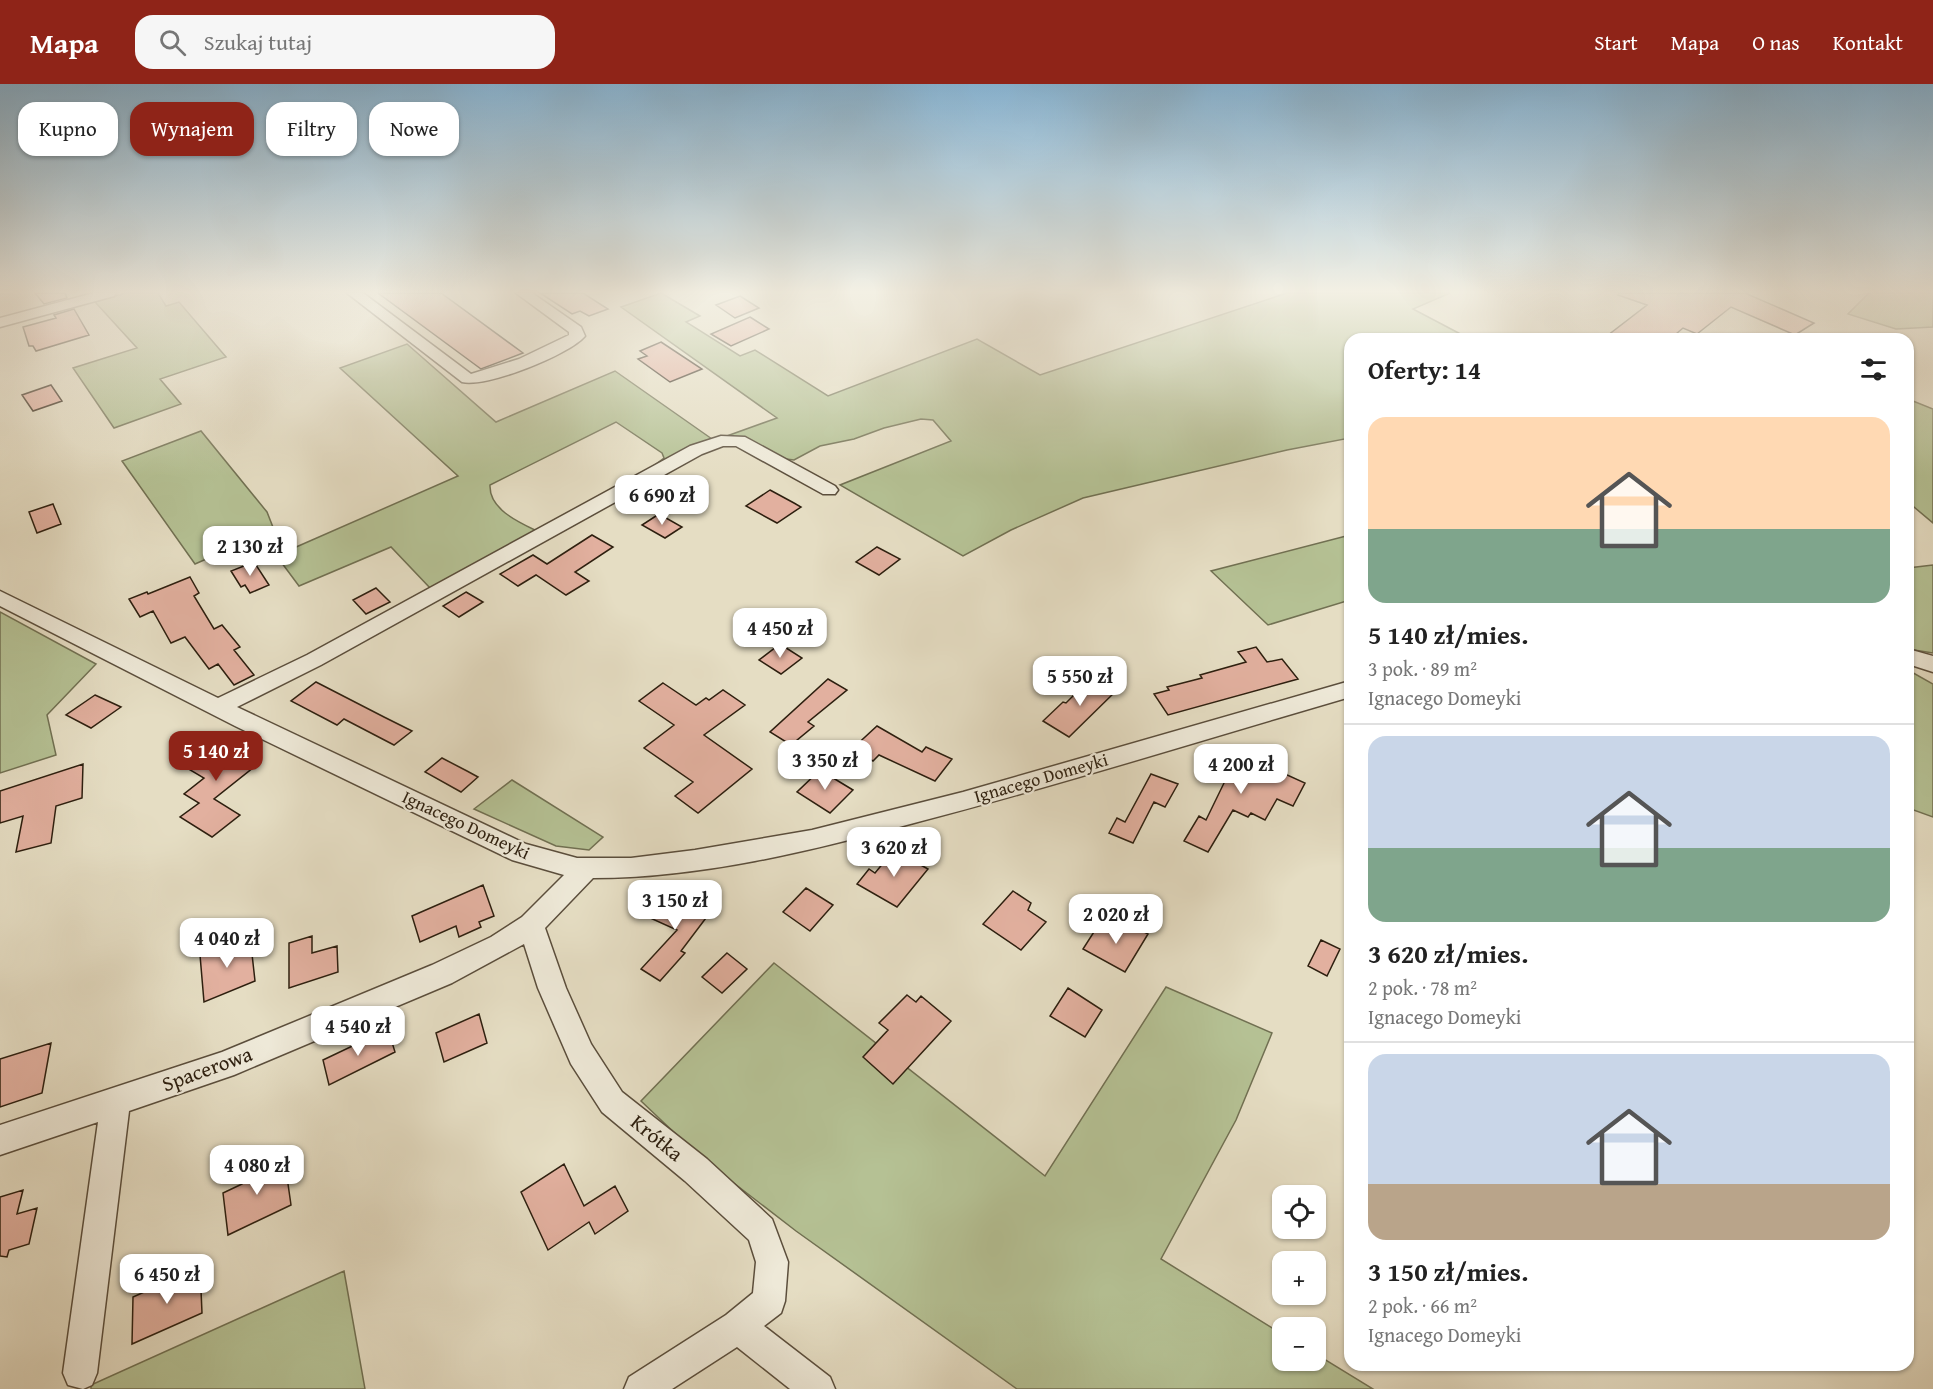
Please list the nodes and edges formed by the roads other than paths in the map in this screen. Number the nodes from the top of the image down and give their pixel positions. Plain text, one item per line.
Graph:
1 (435, 354) edge
2 (545, 354) edge
3 (829, 490) dead end
4 (0, 598) edge
5 (1914, 658) edge
6 (1933, 664) edge
7 (1344, 691) edge
8 (218, 707) junction
9 (586, 869) junction
10 (531, 926) junction
11 (115, 1102) junction
12 (0, 1140) edge
13 (738, 1327) junction
14 (80, 1373) dead end
15 (641, 1389) edge
16 (818, 1389) edge

1 - 2 street
3 - 8 street
4 - 8 street, Ignacego Domeyki
5 - 6 street
7 - 9 street, Ignacego Domeyki
8 - 9 street, Ignacego Domeyki
9 - 10 street, Spacerowa
10 - 11 street, Spacerowa
10 - 13 street, Krótka
11 - 12 street, Spacerowa
11 - 14 street
13 - 15 street, Krótka
13 - 16 street

